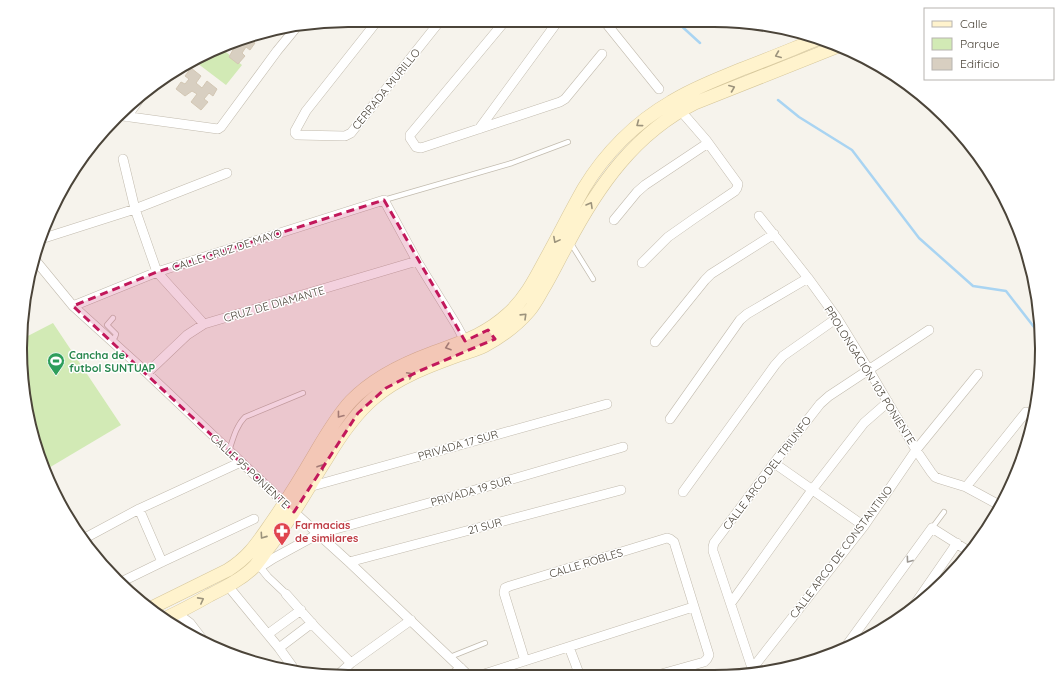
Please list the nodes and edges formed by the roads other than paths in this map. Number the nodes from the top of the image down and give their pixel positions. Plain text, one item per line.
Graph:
1 (372, 27) edge
2 (435, 27) edge
3 (500, 27) edge
4 (554, 27) edge
5 (609, 27) edge
6 (292, 32) edge
7 (810, 42) edge
8 (831, 49) edge
9 (602, 54) dead end
10 (659, 89) dead end
11 (680, 110) junction
12 (126, 116) edge
13 (479, 129) junction
14 (568, 142) dead end
15 (708, 143) junction
16 (123, 159) dead end
17 (227, 173) dead end
18 (384, 200) junction
19 (135, 209) junction
20 (760, 216) dead end
21 (614, 220) dead end
22 (774, 234) junction
23 (47, 237) edge
24 (569, 240) junction
25 (417, 261) junction
26 (642, 263) dead end
27 (38, 264) edge
28 (157, 272) junction
29 (808, 278) junction
30 (593, 279) dead end
31 (73, 306) junction
32 (113, 318) dead end
33 (837, 318) junction
34 (204, 324) junction
35 (929, 330) dead end
36 (492, 335) junction
37 (465, 341) junction
38 (112, 342) junction
39 (655, 342) dead end
40 (869, 370) junction
41 (147, 374) junction
42 (978, 374) dead end
43 (303, 393) dead end
44 (888, 402) junction
45 (607, 404) dead end
46 (1026, 412) dead end
47 (670, 419) dead end
48 (623, 447) dead end
49 (916, 450) junction
50 (229, 451) junction
51 (241, 462) junction
52 (774, 463) junction
53 (309, 487) junction
54 (966, 487) junction
55 (621, 490) dead end
56 (812, 490) junction
57 (683, 492) dead end
58 (995, 503) edge
59 (289, 508) junction
60 (139, 509) junction
61 (944, 512) dead end
62 (254, 519) dead end
63 (864, 526) junction
64 (932, 528) junction
65 (318, 534) junction
66 (88, 537) edge
67 (957, 544) junction
68 (965, 549) edge
69 (162, 562) junction
70 (349, 562) junction
71 (257, 566) junction
72 (125, 580) edge
73 (228, 586) junction
74 (924, 591) edge
75 (286, 594) joint
76 (731, 603) junction
77 (155, 606) edge
78 (693, 606) junction
79 (300, 610) junction
80 (170, 617) edge
81 (172, 617) edge
82 (411, 620) junction
83 (312, 623) junction
84 (197, 632) edge
85 (268, 634) junction
86 (851, 639) edge
87 (485, 643) dead end
88 (569, 647) junction
89 (279, 648) junction
90 (450, 657) junction
91 (526, 661) junction
92 (352, 663) junction
93 (291, 665) edge
94 (753, 667) edge
95 (461, 668) joint
96 (749, 668) edge
97 (344, 670) edge
98 (458, 670) edge
99 (497, 670) edge
100 (578, 670) edge
101 (675, 670) edge

1 - 2 street, CERRADA MURILLO
3 - 13 street
4 - 13 street
5 - 10 street
6 - 12 street
7 -> 36 main road
11 -> 8 main road
9 - 13 street
11 - 15 street
24 -> 11 main road
14 - 18 lane
15 - 21 street
15 - 26 street
16 - 19 street
17 - 19 street
18 - 25 street
18 - 28 street, CALLE CRUZ DE MAYO
19 - 23 street
19 - 28 street
20 - 22 street, PROLONGACIÓN 103 PONIENTE
22 - 29 street, PROLONGACIÓN 103 PONIENTE
22 - 39 street
24 - 30 lane
36 -> 24 main road
25 - 34 street, CRUZ DE DIAMANTE
25 - 37 street
27 - 31 street, CALLE 95 PONIENTE
28 - 31 street, CALLE CRUZ DE MAYO
28 - 34 street
29 - 33 street, PROLONGACIÓN 103 PONIENTE
29 - 47 street
31 - 38 street, CALLE 95 PONIENTE
32 - 38 lane
33 - 40 street, PROLONGACIÓN 103 PONIENTE
33 - 57 street
34 - 41 street, CRUZ DE DIAMANTE
35 - 40 street, CALLE ARCO DEL TRIUNFO
36 - 37 main road
53 -> 36 main road
37 -> 59 main road
38 - 41 street, CALLE 95 PONIENTE
40 - 44 street, PROLONGACIÓN 103 PONIENTE
40 - 52 street, CALLE ARCO DEL TRIUNFO
41 - 50 street, CALLE 95 PONIENTE
42 - 49 street, CALLE ARCO DE CONSTANTINO
43 - 50 lane
44 - 49 street, PROLONGACIÓN 103 PONIENTE
44 - 56 street
45 - 53 street, PRIVADA 17 SUR
46 - 54 street
48 - 65 street, PRIVADA 19 SUR
49 - 54 street, PROLONGACIÓN 103 PONIENTE
49 - 63 street, CALLE ARCO DE CONSTANTINO
50 - 51 street, CALLE 95 PONIENTE
51 - 59 street, CALLE 95 PONIENTE
51 - 60 street
52 - 56 street
52 - 76 street, CALLE ARCO DEL TRIUNFO
53 - 59 main road
54 - 58 street, PROLONGACIÓN 103 PONIENTE
55 - 70 street, 21 SUR
56 - 63 street
56 - 76 street
59 - 65 street, CALLE 95 PONIENTE
59 - 71 main road
59 -> 77 main road
60 - 66 street
60 - 69 street
61 - 64 lane
62 - 69 street
63 - 94 street, CALLE ARCO DE CONSTANTINO
64 - 67 street
64 -> 86 street
65 - 70 street, CALLE 95 PONIENTE
65 - 71 street, PRIVADA 19 SUR
67 - 68 street
67 - 74 street
69 - 72 street
70 - 82 street, CALLE 95 PONIENTE
71 - 73 main road
71 - 75 street
80 -> 73 main road
73 - 85 street
75 - 79 street
76 - 96 street, CALLE ARCO DEL TRIUNFO
78 - 88 street
78 - 91 street, CALLE ROBLES
78 - 101 street
79 - 83 street
79 - 85 street
81 - 84 street
82 - 90 street, CALLE 95 PONIENTE
82 - 92 street
83 - 89 street
83 - 92 street
85 - 89 street
87 - 90 lane
88 - 91 street
88 - 100 street
89 - 93 street
90 - 95 street, CALLE 95 PONIENTE
91 - 99 street
92 - 97 street
95 - 98 street

